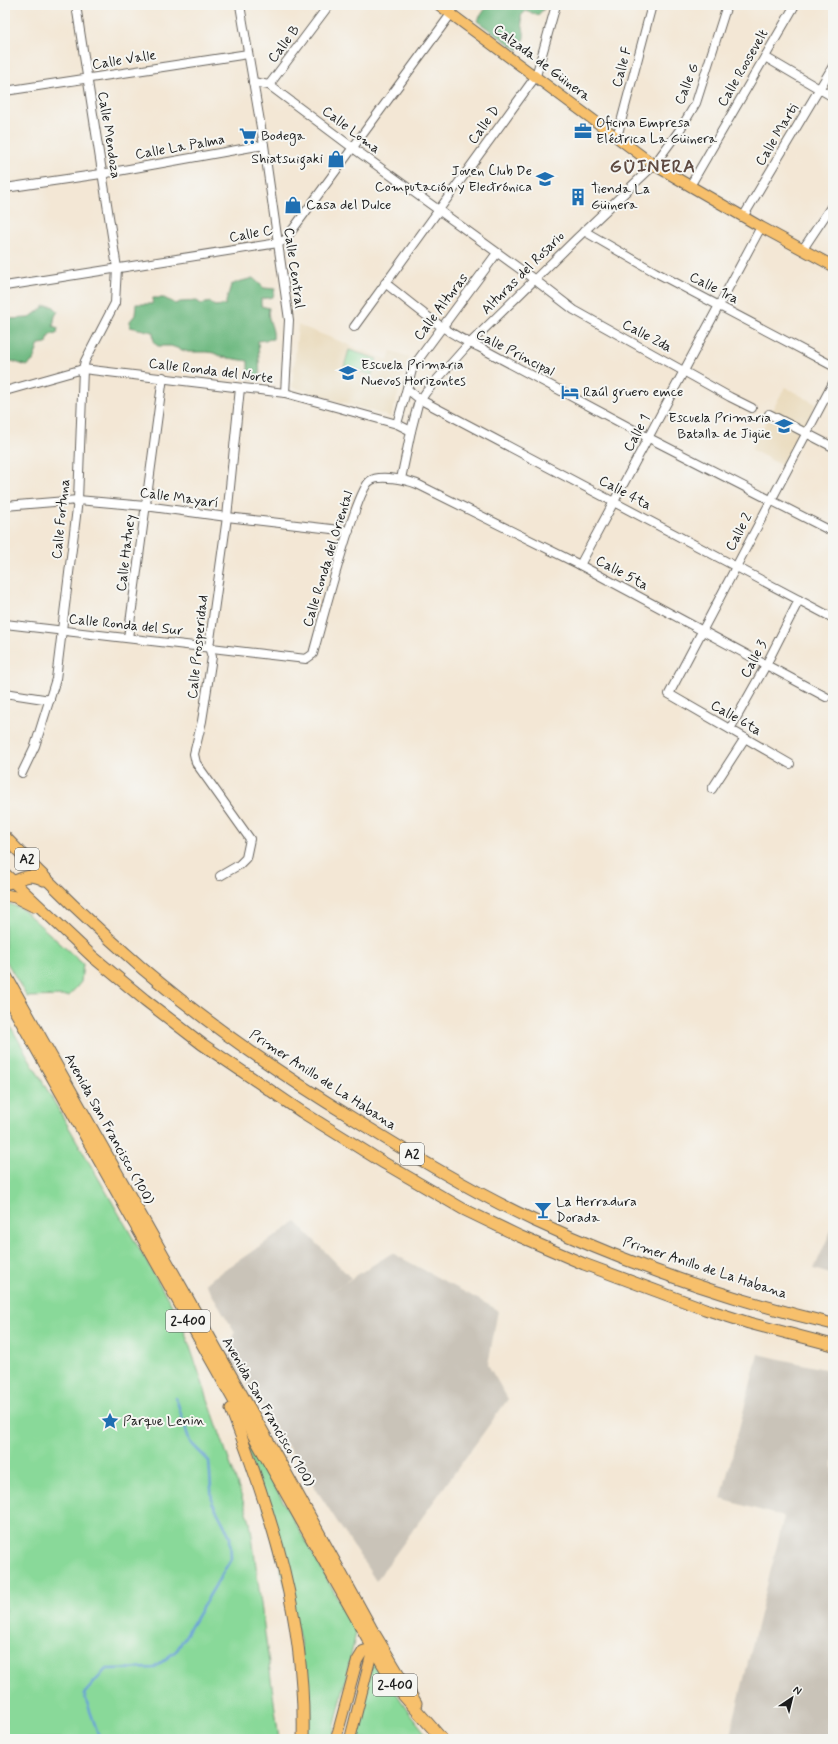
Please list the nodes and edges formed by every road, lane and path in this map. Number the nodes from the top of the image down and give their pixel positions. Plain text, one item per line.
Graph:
1 (76, 5) edge
2 (240, 5) edge
3 (329, 5) edge
4 (439, 5) edge
5 (556, 5) edge
6 (652, 5) edge
7 (727, 5) edge
8 (795, 5) edge
9 (453, 9) edge
10 (248, 54) junction
11 (765, 57) junction
12 (833, 66) edge
13 (536, 76) junction
14 (87, 79) junction
15 (254, 82) junction
16 (269, 85) junction
17 (819, 89) junction
18 (5, 91) edge
19 (833, 97) edge
20 (617, 136) junction
21 (264, 145) junction
22 (353, 148) junction
23 (654, 165) junction
24 (101, 174) junction
25 (690, 186) junction
26 (5, 188) edge
27 (833, 204) edge
28 (438, 210) junction
29 (743, 217) junction
30 (761, 227) junction
31 (584, 231) junction
32 (278, 243) junction
33 (803, 249) junction
34 (497, 253) junction
35 (833, 266) edge
36 (117, 268) junction
37 (535, 280) junction
38 (386, 283) junction
39 (5, 286) edge
40 (720, 305) junction
41 (354, 327) dead end
42 (442, 327) junction
43 (470, 344) junction
44 (833, 366) edge
45 (83, 368) junction
46 (685, 371) junction
47 (163, 377) junction
48 (833, 383) edge
49 (240, 388) junction
50 (407, 389) junction
51 (5, 391) edge
52 (285, 393) junction
53 (421, 400) junction
54 (752, 408) dead end
55 (769, 414) dead end
56 (397, 424) junction
57 (411, 430) junction
58 (806, 433) junction
59 (649, 438) junction
60 (833, 447) edge
61 (401, 479) junction
62 (771, 499) junction
63 (78, 500) junction
64 (614, 501) junction
65 (5, 506) edge
66 (145, 506) junction
67 (227, 518) junction
68 (349, 531) junction
69 (833, 532) edge
70 (580, 565) junction
71 (736, 566) junction
72 (799, 600) junction
73 (833, 618) edge
74 (5, 624) edge
75 (702, 631) junction
76 (62, 632) junction
77 (128, 638) junction
78 (209, 648) junction
79 (313, 654) joint
80 (766, 665) junction
81 (5, 693) edge
82 (669, 694) joint
83 (826, 697) dead end
84 (50, 700) junction
85 (730, 729) junction
86 (745, 738) junction
87 (790, 764) dead end
88 (22, 773) dead end
89 (712, 789) dead end
90 (5, 837) edge
91 (220, 876) dead end
92 (8, 880) edge
93 (48, 882) junction
94 (5, 895) edge
95 (44, 913) junction
96 (5, 974) edge
97 (5, 993) edge
98 (833, 1324) edge
99 (833, 1345) edge
100 (219, 1376) junction
101 (371, 1628) junction
102 (373, 1648) junction
103 (384, 1650) junction
104 (424, 1717) junction
105 (304, 1739) edge
106 (336, 1739) edge
107 (350, 1739) edge
108 (442, 1739) edge

1 - 14 street, Calle Mendoza
2 - 10 street, Calle Central
3 - 16 street, Calle B
4 - 9 main road, Calzada de Güinera
5 - 13 street, Calle D
6 - 20 street, Calle F
7 - 23 street, Calle G
8 - 11 street, Calle Roosevelt
9 - 13 main road, Calzada de Güinera
9 - 22 street, Calle C
10 - 14 street, Calle Valle
10 - 15 street, Calle Central
11 - 17 street
11 - 25 street, Calle Roosevelt
12 - 17 street, Calle Marti
13 - 20 main road, Calzada de Güinera
13 - 28 street, Calle D
14 - 18 street, Calle Valle
14 - 24 street, Calle Mendoza
15 - 16 street
15 - 21 street, Calle Central
16 - 22 street, Calle Loma
17 - 19 street
17 - 29 street, Calle Marti
20 - 23 main road, Calzada de Güinera
21 - 24 street, Calle La Palma
21 - 32 street, Calle Central
22 - 28 street, Calle Loma
22 - 32 street, Calle C
23 - 25 main road, Calzada de Güinera
23 - 31 street, Alturas del Rosario
24 - 26 street, Calle La Palma
24 - 36 street, Calle Mendoza
25 - 29 main road, Calzada de Güinera
27 - 33 street
28 - 34 street, Calle Loma
28 - 38 street, Calle D
29 - 30 main road, Calzada de Güinera
30 - 33 main road, Calzada de Güinera
30 - 40 street, Calle 1
31 - 37 street, Alturas del Rosario
31 - 40 street, Calle 1ra
32 - 36 street, Calle C
32 - 52 street, Calle Central
33 - 35 main road, Calzada de Güinera
34 - 37 street, Calle Loma
34 - 42 street, Calle Alturas
36 - 39 street, Calle C
36 - 45 street, Calle Fortuna
37 - 43 street, Alturas del Rosario
37 - 46 street, Calle 2da
38 - 41 street, Calle D
38 - 42 street, Calle Principal
40 - 44 street, Calle 1ra
40 - 46 street, Calle 1
42 - 43 street, Calle Principal
42 - 50 street, Calle Alturas
43 - 53 street, Alturas del Rosario
43 - 59 street, Calle Principal
45 - 47 street, Calle Ronda del Norte
45 - 51 street, Calle Ronda del Norte
45 - 63 street, Calle Fortuna
46 - 54 street, Calle 2da
46 - 59 street, Calle 1
47 - 49 street, Calle Ronda del Norte
47 - 66 street, Calle Hatuey
48 - 58 street, Calle 2
49 - 52 street, Calle Ronda del Norte
49 - 67 street, Calle Prosperidad
50 - 53 street, Calle 4ta
50 - 56 street, Calle Alturas
52 - 56 street, Calle Ronda del Norte
53 - 57 street, Alturas del Rosario
53 - 64 street, Calle 4ta
55 - 58 street
56 - 57 street, Calle Ronda del Norte
57 - 61 street, Alturas del Rosario
58 - 60 street
58 - 62 street, Calle 2
59 - 62 street, Calle Principal
59 - 64 street, Calle 1
61 - 68 street, Calle Ronda del Oriental
61 - 70 street, Calle 5ta
62 - 69 street, Calle Principal
62 - 71 street, Calle 2
63 - 65 street, Calle Mayarí
63 - 66 street, Calle Mayarí
63 - 76 street, Calle Fortuna
64 - 70 street, Calle 1
64 - 71 street, Calle 4ta
66 - 67 street, Calle Mayarí
66 - 77 street, Calle Hatuey
67 - 68 street, Calle Mayarí
67 - 78 street, Calle Prosperidad
68 - 79 street, Calle Ronda del Oriental
70 - 75 street, Calle 5ta
71 - 72 street, Calle 4ta
71 - 75 street, Calle 2
72 - 73 street, Calle 4ta
72 - 80 street, Calle 3
74 - 76 street, Calle Ronda del Sur
75 - 80 street, Calle 5ta
75 - 82 street, Calle 2
76 - 77 street, Calle Ronda del Sur
76 - 84 street, Calle Fortuna
77 - 78 street, Calle Ronda del Sur
78 - 79 street, Calle Ronda del Sur
78 - 91 street, Calle Prosperidad
80 - 83 street, Calle 5ta
80 - 85 street, Calle 3
81 - 84 street
82 - 85 street, Calle 6ta
84 - 88 street, Calle Fortuna
85 - 86 street, Calle 6ta
86 - 87 street, Calle 6ta
86 - 89 street
90 - 93 highway, Primer Anillo de La Habana / A2
92 - 93 highway
92 - 95 highway, A2
93 - 98 highway, Primer Anillo de La Habana / A2
94 - 95 highway
95 - 99 highway, A2
96 - 101 highway, Avenida San Francisco (100) / 2-400
97 - 100 highway, Avenida San Francisco (100) / 2-400
100 - 102 highway, Avenida San Francisco (100) / 2-400
100 - 105 highway
101 - 102 highway, 2-400
101 - 103 highway, Avenida San Francisco (100) / 2-400
102 - 103 highway
102 - 104 highway, Avenida San Francisco (100) / 2-400
102 - 106 main road
102 - 107 main road
103 - 104 highway, Avenida San Francisco (100) / 2-400
104 - 108 highway, Avenida San Francisco (100) / 2-400

